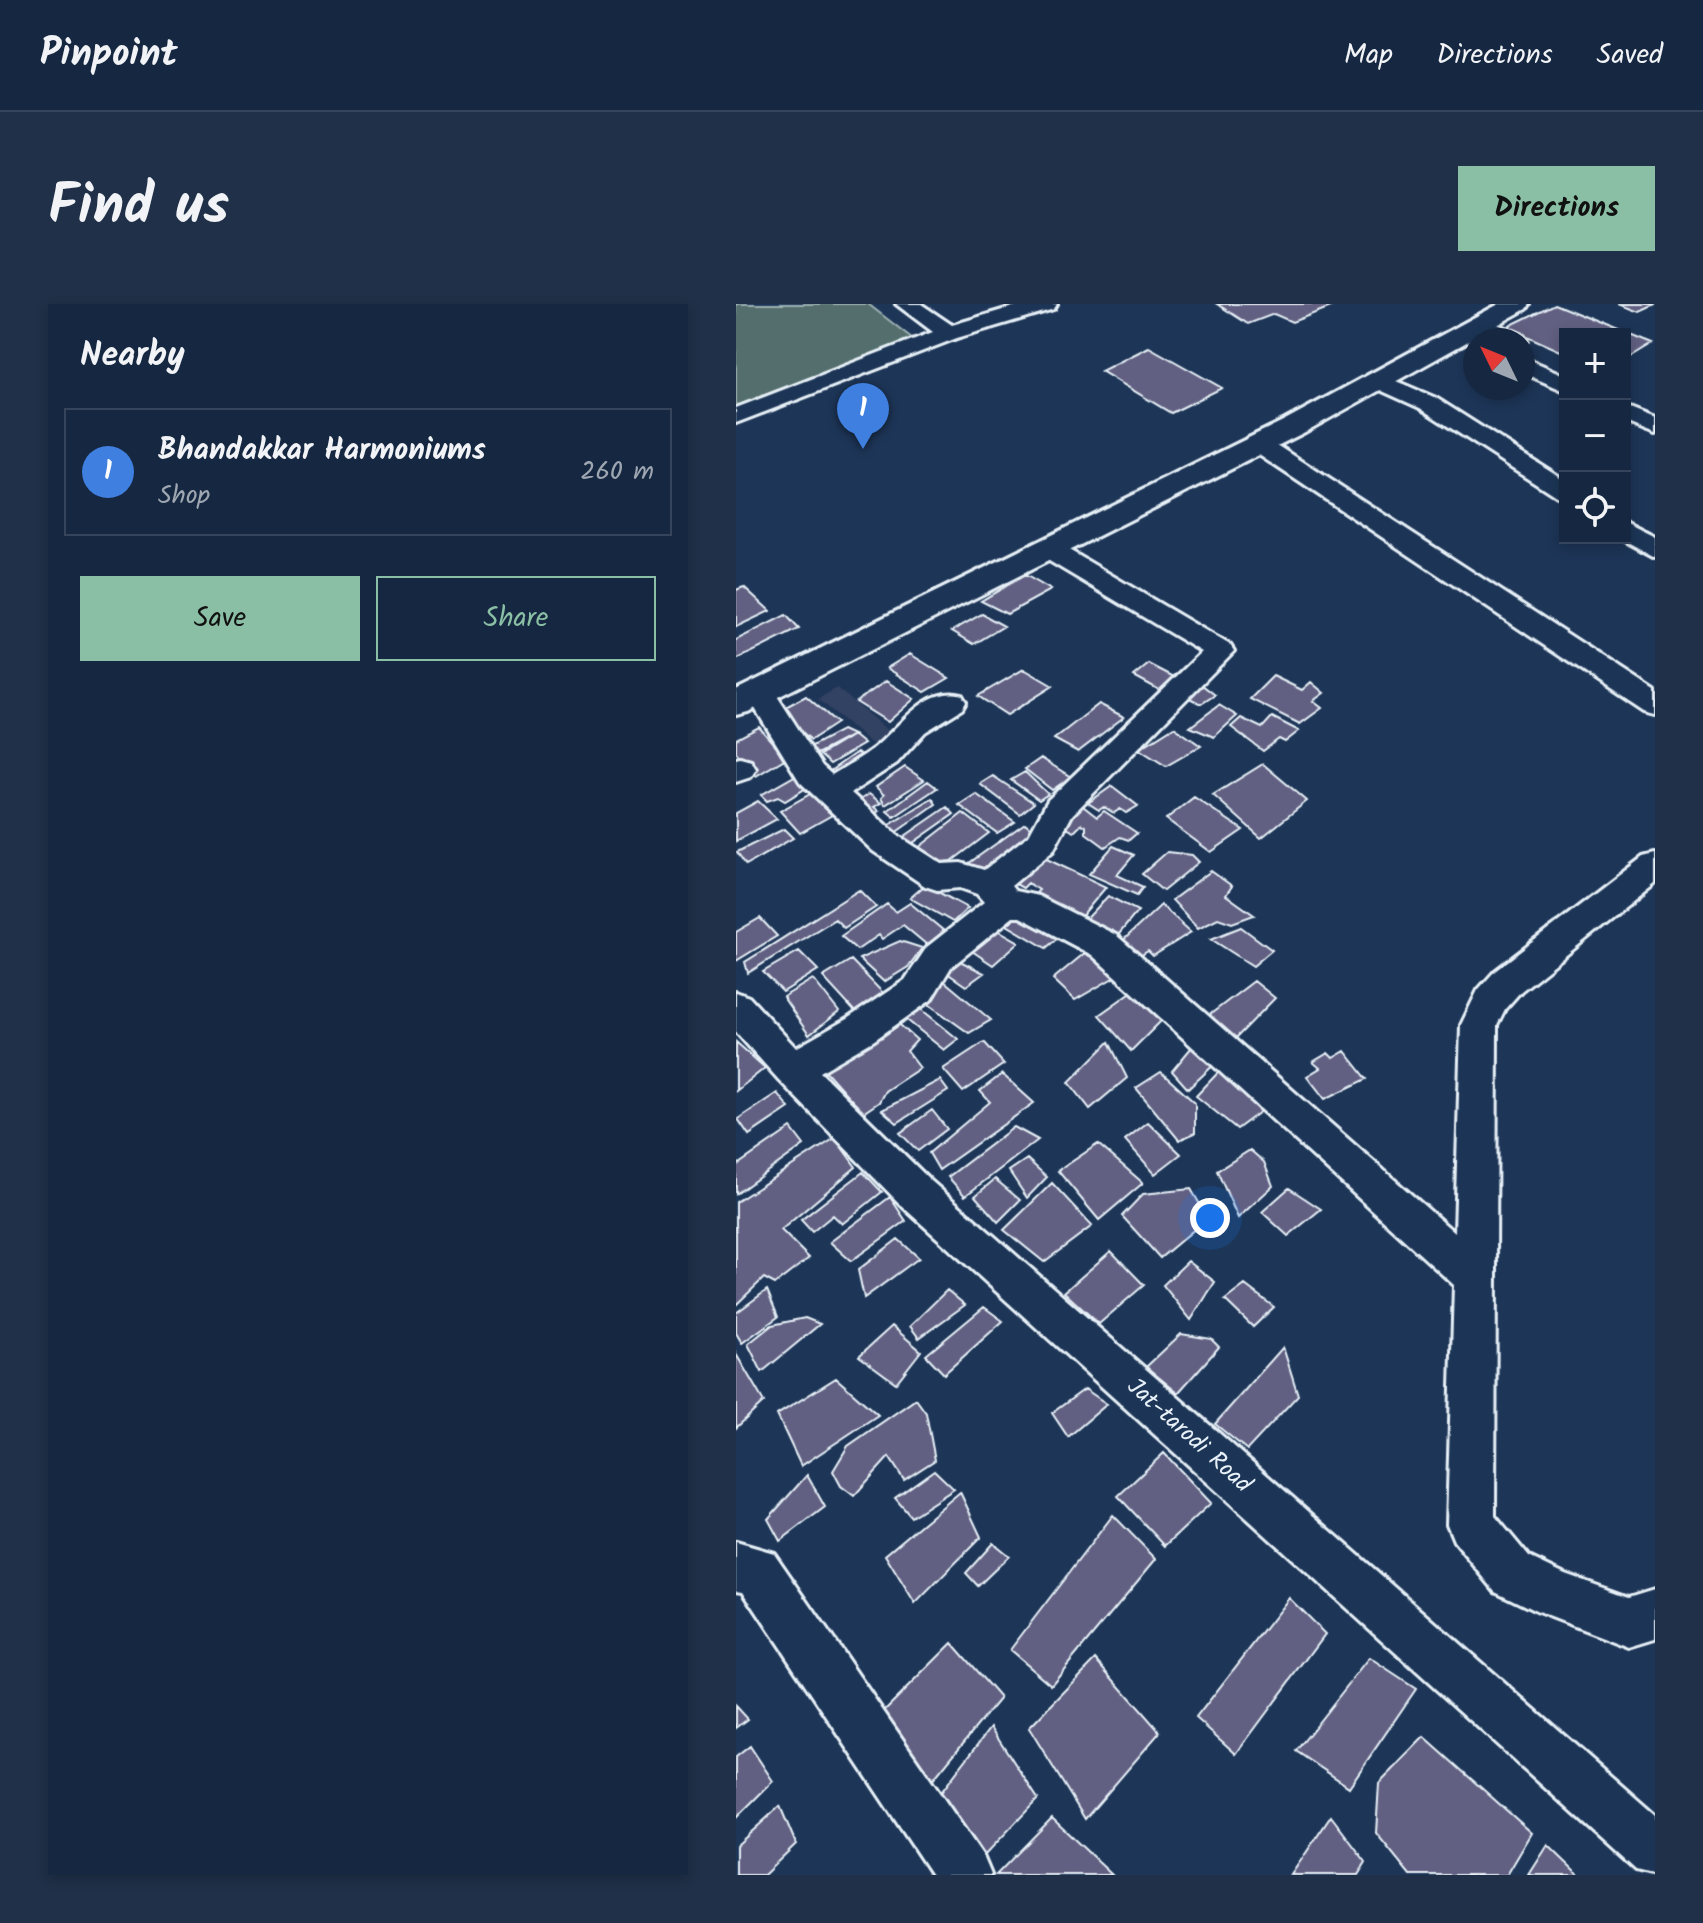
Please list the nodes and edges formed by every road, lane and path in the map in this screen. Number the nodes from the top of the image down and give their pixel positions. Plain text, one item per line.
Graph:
1 (907, 304) edge
2 (1046, 304) edge
3 (1517, 304) edge
4 (1475, 326) edge
5 (949, 333) junction
6 (1535, 349) edge
7 (1559, 360) edge
8 (1535, 370) edge
9 (1377, 380) junction
10 (1559, 381) edge
11 (1631, 393) edge
12 (1655, 404) edge
13 (736, 416) edge
14 (1631, 416) edge
15 (1655, 427) edge
16 (1259, 444) junction
17 (1559, 487) edge
18 (1631, 534) edge
19 (1048, 549) junction
20 (1655, 549) edge
21 (744, 692) edge
22 (951, 702) dead end
23 (1655, 705) edge
24 (830, 791) junction
25 (1655, 866) edge
26 (998, 894) junction
27 (736, 1007) edge
28 (792, 1069) junction
29 (1476, 1278) junction
30 (736, 1566) edge
31 (1655, 1614) edge
32 (1655, 1851) edge
33 (964, 1875) edge

1 - 5 street
2 - 5 street
3 - 4 main road
4 - 9 main road
4 - 21 main road
5 - 13 street
6 - 7 street
8 - 10 street
9 - 16 main road
9 - 17 street
11 - 12 street
14 - 15 street
16 - 19 main road
16 - 23 street
18 - 20 street
19 - 21 main road
19 - 26 street
21 - 24 street
22 - 24 street
24 - 26 street
25 - 29 street
26 - 28 street
26 - 29 street
27 - 28 street, Jat-tarodi Road
28 - 32 street, Jat-tarodi Road
29 - 31 street
30 - 33 street

